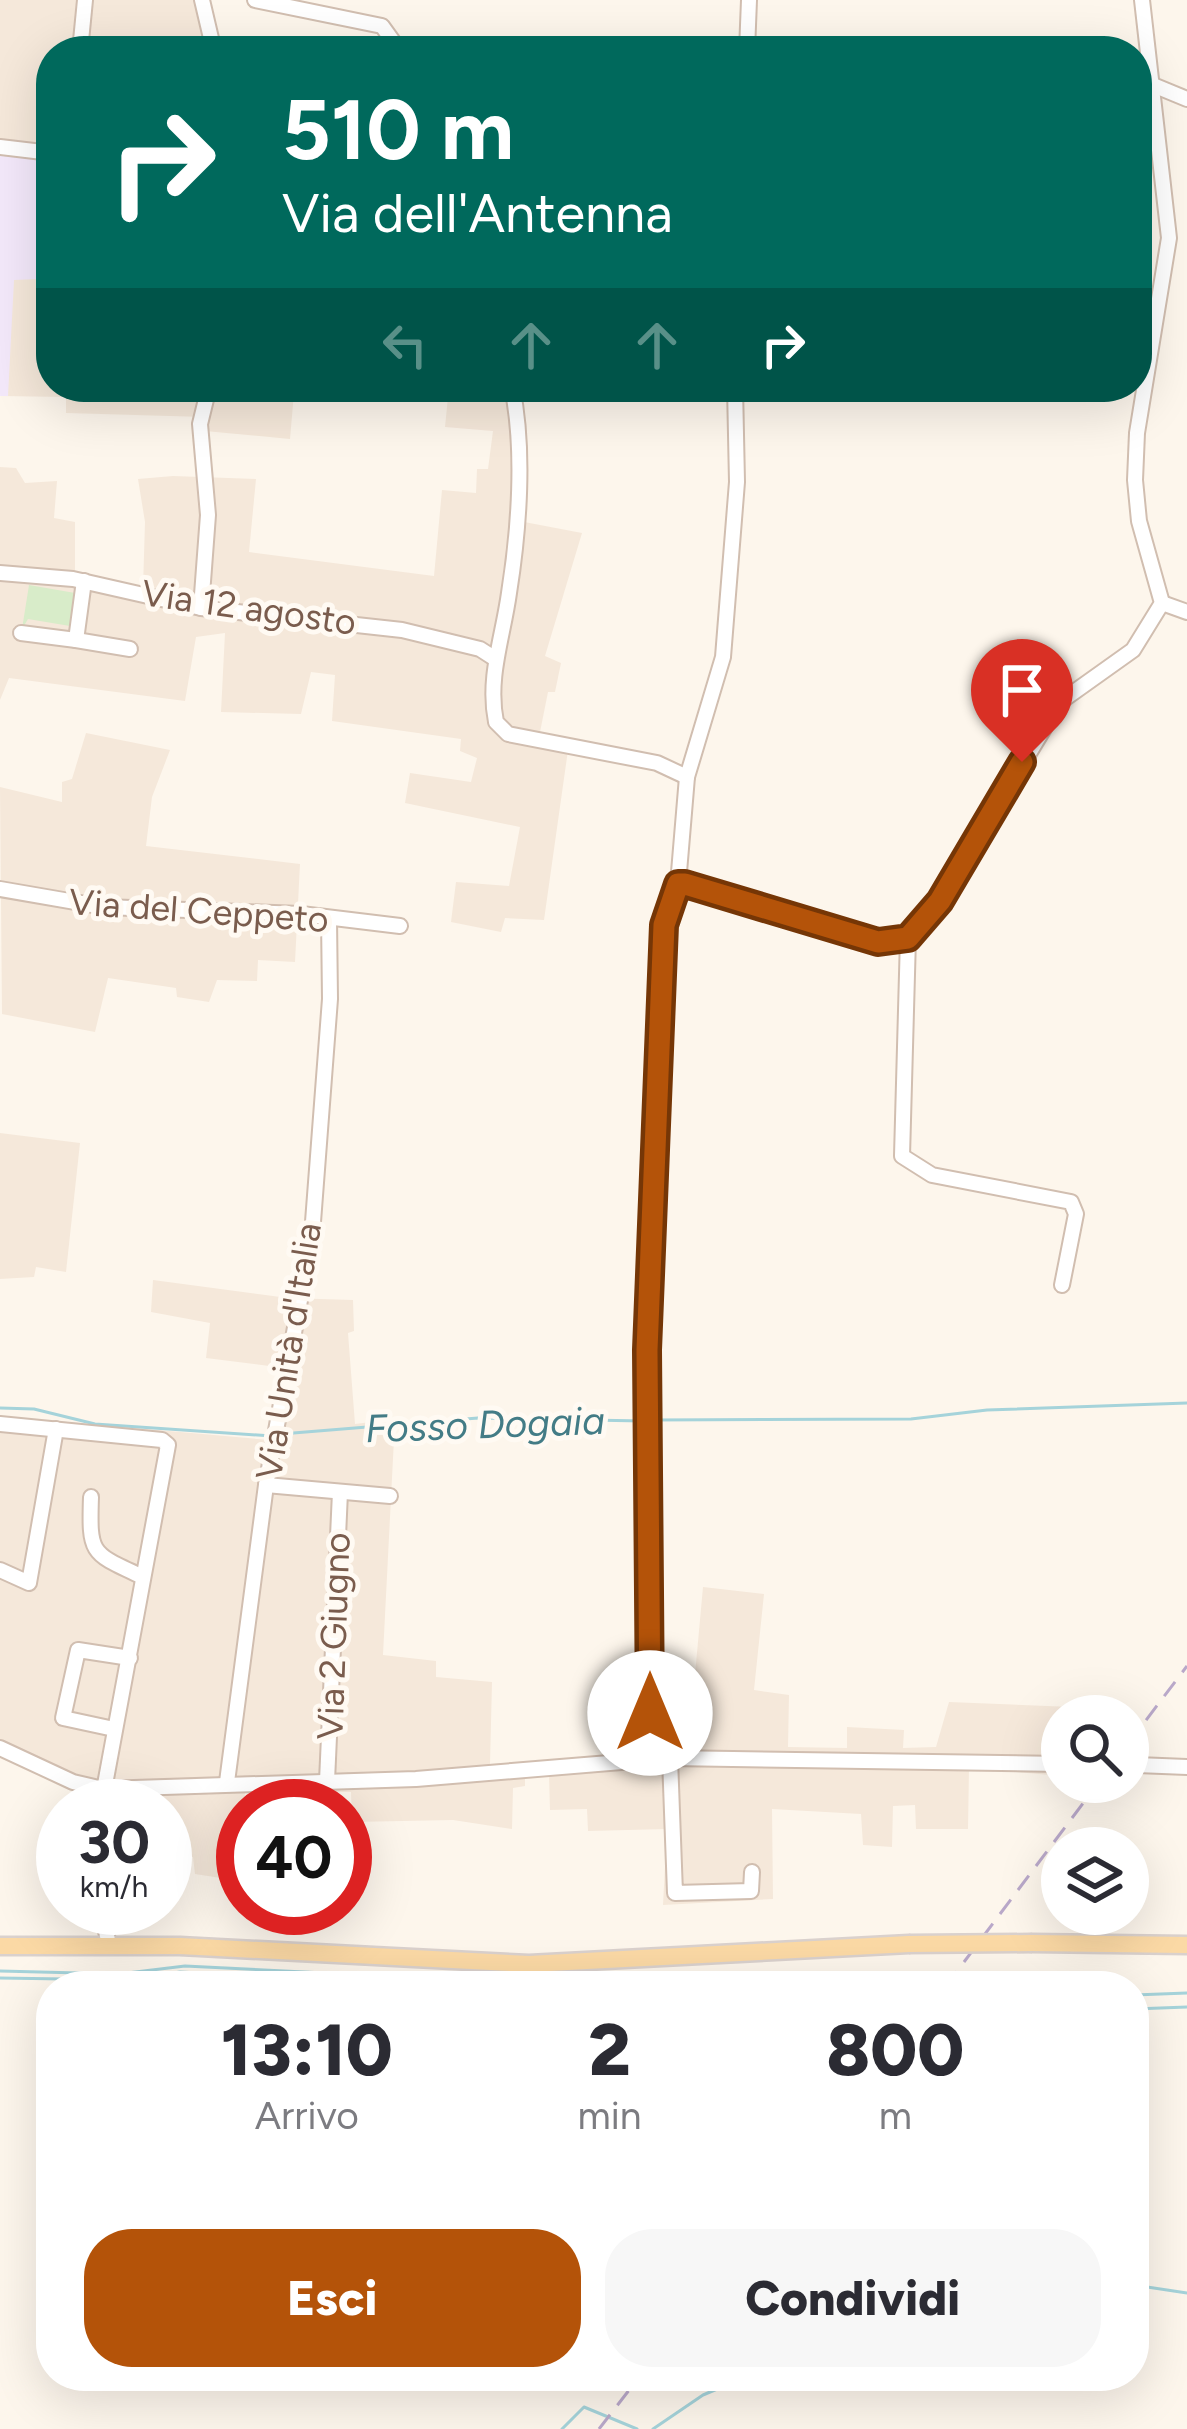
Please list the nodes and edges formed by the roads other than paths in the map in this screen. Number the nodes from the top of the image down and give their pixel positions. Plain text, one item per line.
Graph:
1 (85, 0) edge
2 (202, 0) edge
3 (255, 0) edge
4 (749, 0) edge
5 (1142, 0) edge
6 (81, 36) edge
7 (210, 36) edge
8 (389, 36) edge
9 (747, 36) edge
10 (1147, 36) edge
11 (1152, 77) edge
12 (1153, 85) junction
13 (1187, 99) edge
14 (0, 147) edge
15 (36, 151) edge
16 (1152, 342) edge
17 (205, 402) edge
18 (512, 402) edge
19 (735, 402) edge
20 (1142, 402) edge
21 (0, 573) edge
22 (84, 581) junction
23 (1162, 603) junction
24 (200, 608) junction
25 (1187, 612) edge
26 (21, 633) dead end
27 (76, 640) junction
28 (130, 649) dead end
29 (494, 658) junction
30 (687, 777) junction
31 (678, 884) junction
32 (0, 889) edge
33 (329, 919) junction
34 (400, 926) dead end
35 (908, 938) junction
36 (1062, 1285) dead end
37 (0, 1424) edge
38 (56, 1429) junction
39 (266, 1485) junction
40 (340, 1492) junction
41 (390, 1496) dead end
42 (91, 1497) dead end
43 (0, 1570) edge
44 (143, 1576) junction
45 (130, 1658) junction
46 (114, 1729) junction
47 (0, 1748) edge
48 (650, 1759) junction
49 (670, 1759) junction
50 (1041, 1764) edge
51 (1149, 1765) edge
52 (1187, 1767) edge
53 (67, 1779) edge
54 (105, 1779) edge
55 (226, 1779) edge
56 (327, 1779) edge
57 (356, 1779) edge
58 (752, 1872) dead end
59 (106, 1935) edge
60 (1187, 1945) edge
61 (0, 1946) edge
62 (109, 1946) junction

1 - 6 street
2 - 7 street
3 - 8 street
4 - 9 street
5 - 10 street
11 - 12 street
12 - 13 street
12 - 16 street
14 - 15 street
17 - 24 street
18 - 29 street
19 - 30 street
20 - 23 street
21 - 22 street, Via 12 agosto
22 - 24 street, Via 12 agosto
22 - 27 street
23 - 25 street
23 - 35 street
24 - 29 street, Via 12 agosto
26 - 27 street
27 - 28 street
29 - 30 street
30 - 31 street
31 - 35 street
31 - 48 street
32 - 33 street, Via del Ceppeto
33 - 34 street, Via del Ceppeto
33 - 39 street, Via Unità d'Italia
35 - 36 street
37 - 38 street
38 - 43 street
38 - 44 street
39 - 40 street, Via 2 Giugno
39 - 55 street, Via Unità d'Italia
40 - 41 street, Via 2 Giugno
40 - 56 street, Via 2 Giugno
42 - 44 street
44 - 45 street
45 - 46 street
45 - 46 street
46 - 54 street
47 - 53 street
48 - 49 street
48 - 57 street
49 - 50 street
49 - 58 street
51 - 52 street
59 - 62 street
60 - 62 main road, bridge
61 - 62 main road

